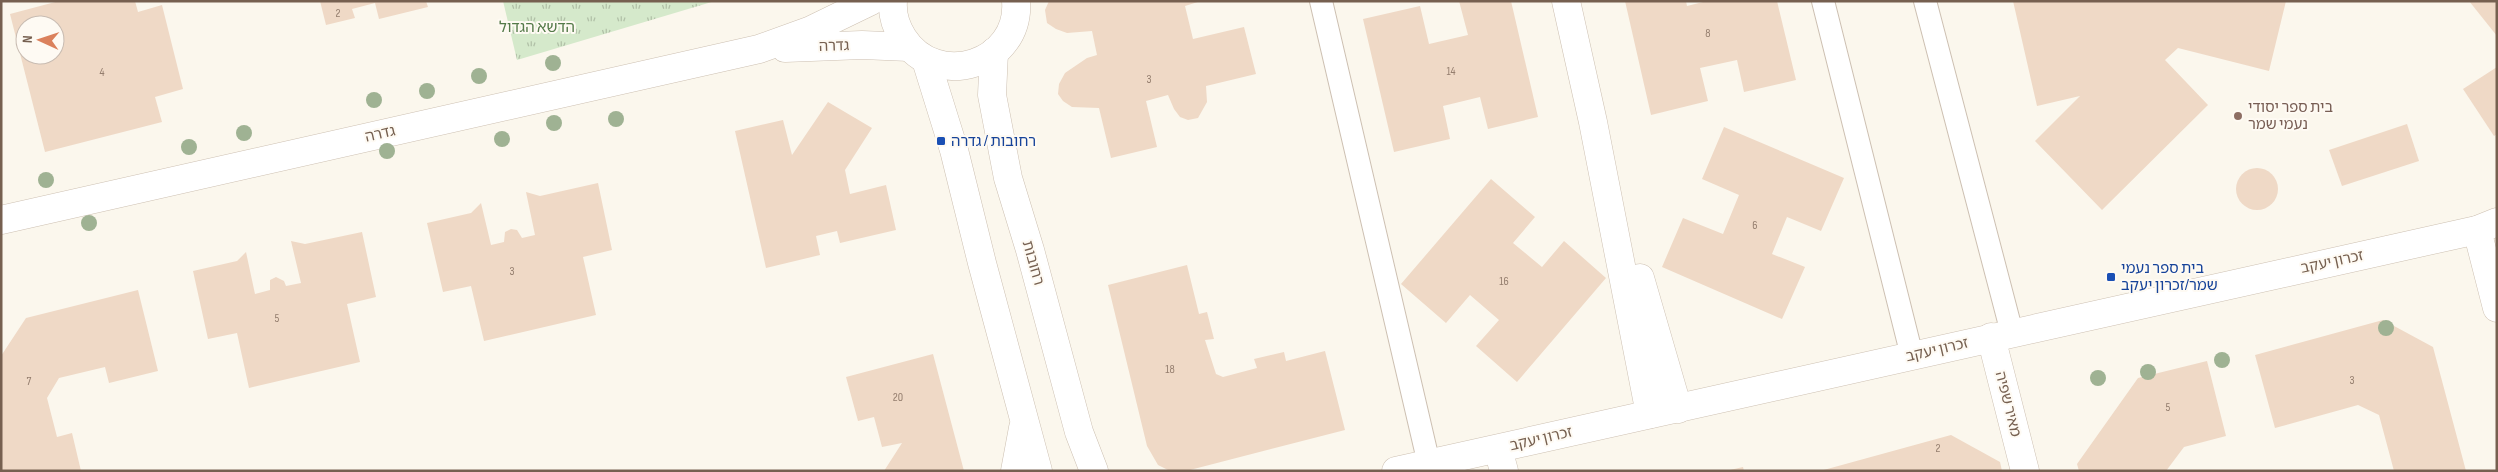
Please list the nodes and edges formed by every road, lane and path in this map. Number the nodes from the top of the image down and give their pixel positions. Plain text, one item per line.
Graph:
1 (871, 1) edge
2 (893, 1) edge
3 (1016, 1) edge
4 (1321, 1) edge
5 (1566, 1) edge
6 (1823, 1) edge
7 (1925, 1) edge
8 (758, 49) junction
9 (994, 52) junction
10 (918, 54) junction
11 (1593, 122) junction
12 (1, 220) edge
13 (2490, 222) edge
14 (2497, 308) edge
15 (2001, 335) junction
16 (1912, 356) junction
17 (1664, 412) junction
18 (1025, 419) junction
19 (1501, 460) edge
20 (1430, 464) junction
21 (1015, 471) edge
22 (1038, 471) edge
23 (1094, 471) edge
24 (1396, 471) edge
25 (2025, 471) edge

1 - 8 street, גדרה
2 - 10 street
3 - 9 street
4 - 20 lane
5 - 11 street
6 - 16 lane
7 - 15 lane
8 - 10 street, גדרה
8 - 12 street, גדרה
9 - 10 street, גדרה
9 - 23 street, רחובות
10 - 18 street
11 - 17 street
11 - 17 street
13 - 14 street
13 - 15 street, זכרון יעקב
15 - 16 street, זכרון יעקב
15 - 25 street, מאיר שפיה
16 - 17 street, זכרון יעקב
17 - 19 street, זכרון יעקב
18 - 21 street
18 - 22 street
19 - 20 street, זכרון יעקב
20 - 24 street, זכרון יעקב

